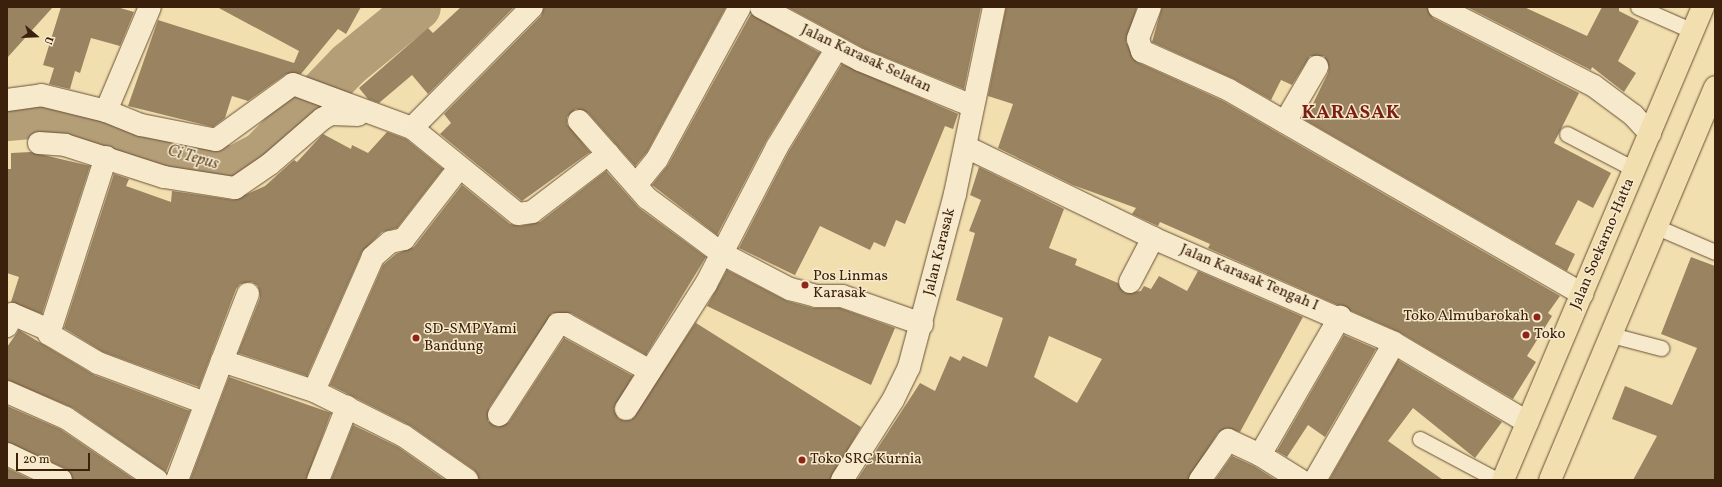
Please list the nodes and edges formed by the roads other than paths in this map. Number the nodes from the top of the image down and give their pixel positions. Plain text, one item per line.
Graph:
1 (150, 7) edge
2 (532, 7) edge
3 (740, 7) edge
4 (761, 7) edge
5 (994, 7) edge
6 (1150, 7) edge
7 (1439, 7) edge
8 (1638, 7) edge
9 (1698, 9) edge
10 (1692, 31) junction
11 (837, 48) junction
12 (1317, 67) dead end
13 (1715, 88) edge
14 (7, 100) edge
15 (973, 106) junction
16 (106, 111) junction
17 (361, 111) junction
18 (579, 121) dead end
19 (1285, 122) junction
20 (412, 128) junction
21 (1650, 133) junction
22 (1566, 134) dead end
23 (39, 143) dead end
24 (966, 147) junction
25 (608, 154) junction
26 (106, 156) junction
27 (459, 168) junction
28 (1634, 169) junction
29 (636, 185) junction
30 (1657, 227) junction
31 (1153, 238) junction
32 (1715, 252) edge
33 (721, 253) junction
34 (1130, 282) dead end
35 (248, 294) dead end
36 (1582, 294) junction
37 (1340, 317) junction
38 (922, 324) junction
39 (7, 326) edge
40 (49, 330) junction
41 (1611, 334) junction
42 (1394, 343) junction
43 (1661, 348) dead end
44 (222, 361) junction
45 (650, 371) junction
46 (314, 391) junction
47 (7, 392) edge
48 (205, 403) junction
49 (347, 407) junction
50 (626, 409) dead end
51 (499, 415) dead end
52 (1527, 422) junction
53 (1420, 439) dead end
54 (7, 454) edge
55 (1260, 455) junction
56 (60, 480) edge
57 (157, 480) edge
58 (177, 480) edge
59 (318, 480) edge
60 (467, 480) edge
61 (842, 480) edge
62 (1200, 480) edge
63 (1300, 480) edge
64 (1314, 480) edge
65 (1497, 480) edge
66 (1502, 480) edge
67 (1550, 480) edge

1 - 16 street
2 - 20 street
3 - 29 street
4 - 11 street, Jalan Karasak Selatan
5 - 15 street, Jalan Karasak
6 - 19 street
7 - 21 street
8 - 10 lane
9 - 10 highway, Jalan Soekarno-Hatta
10 - 21 highway, Jalan Soekarno-Hatta
11 - 15 street, Jalan Karasak Selatan
11 - 33 street
12 - 19 street
13 - 30 highway
14 - 16 street
15 - 24 street, Jalan Karasak
16 - 17 street
17 - 20 street
17 - 26 street
18 - 25 street
19 - 36 street
20 - 27 street
21 - 28 highway, Jalan Soekarno-Hatta
22 - 28 lane
23 - 26 street
24 - 31 street, Jalan Karasak Tengah I
24 - 38 street, Jalan Karasak
25 - 27 street
25 - 29 street
26 - 40 street
27 - 46 street
28 - 36 highway, Jalan Soekarno-Hatta
29 - 33 street
30 - 32 lane
30 - 41 highway
31 - 34 street
31 - 37 street, Jalan Karasak Tengah I
33 - 38 street
33 - 45 street
35 - 44 street
36 - 52 highway, Jalan Soekarno-Hatta
37 - 42 street, Jalan Karasak Tengah I
37 - 55 street
38 - 61 street, Jalan Karasak
39 - 40 street
40 - 48 street
41 - 43 lane
41 - 67 highway
42 - 52 street, Jalan Karasak Tengah I
42 - 64 street
44 - 46 street
44 - 48 street
45 - 50 street
45 - 51 street
46 - 49 street
47 - 57 street
48 - 58 street
49 - 59 street
49 - 60 street
52 - 66 highway, Jalan Soekarno-Hatta
53 - 65 lane
54 - 56 street
55 - 62 street
55 - 63 street

